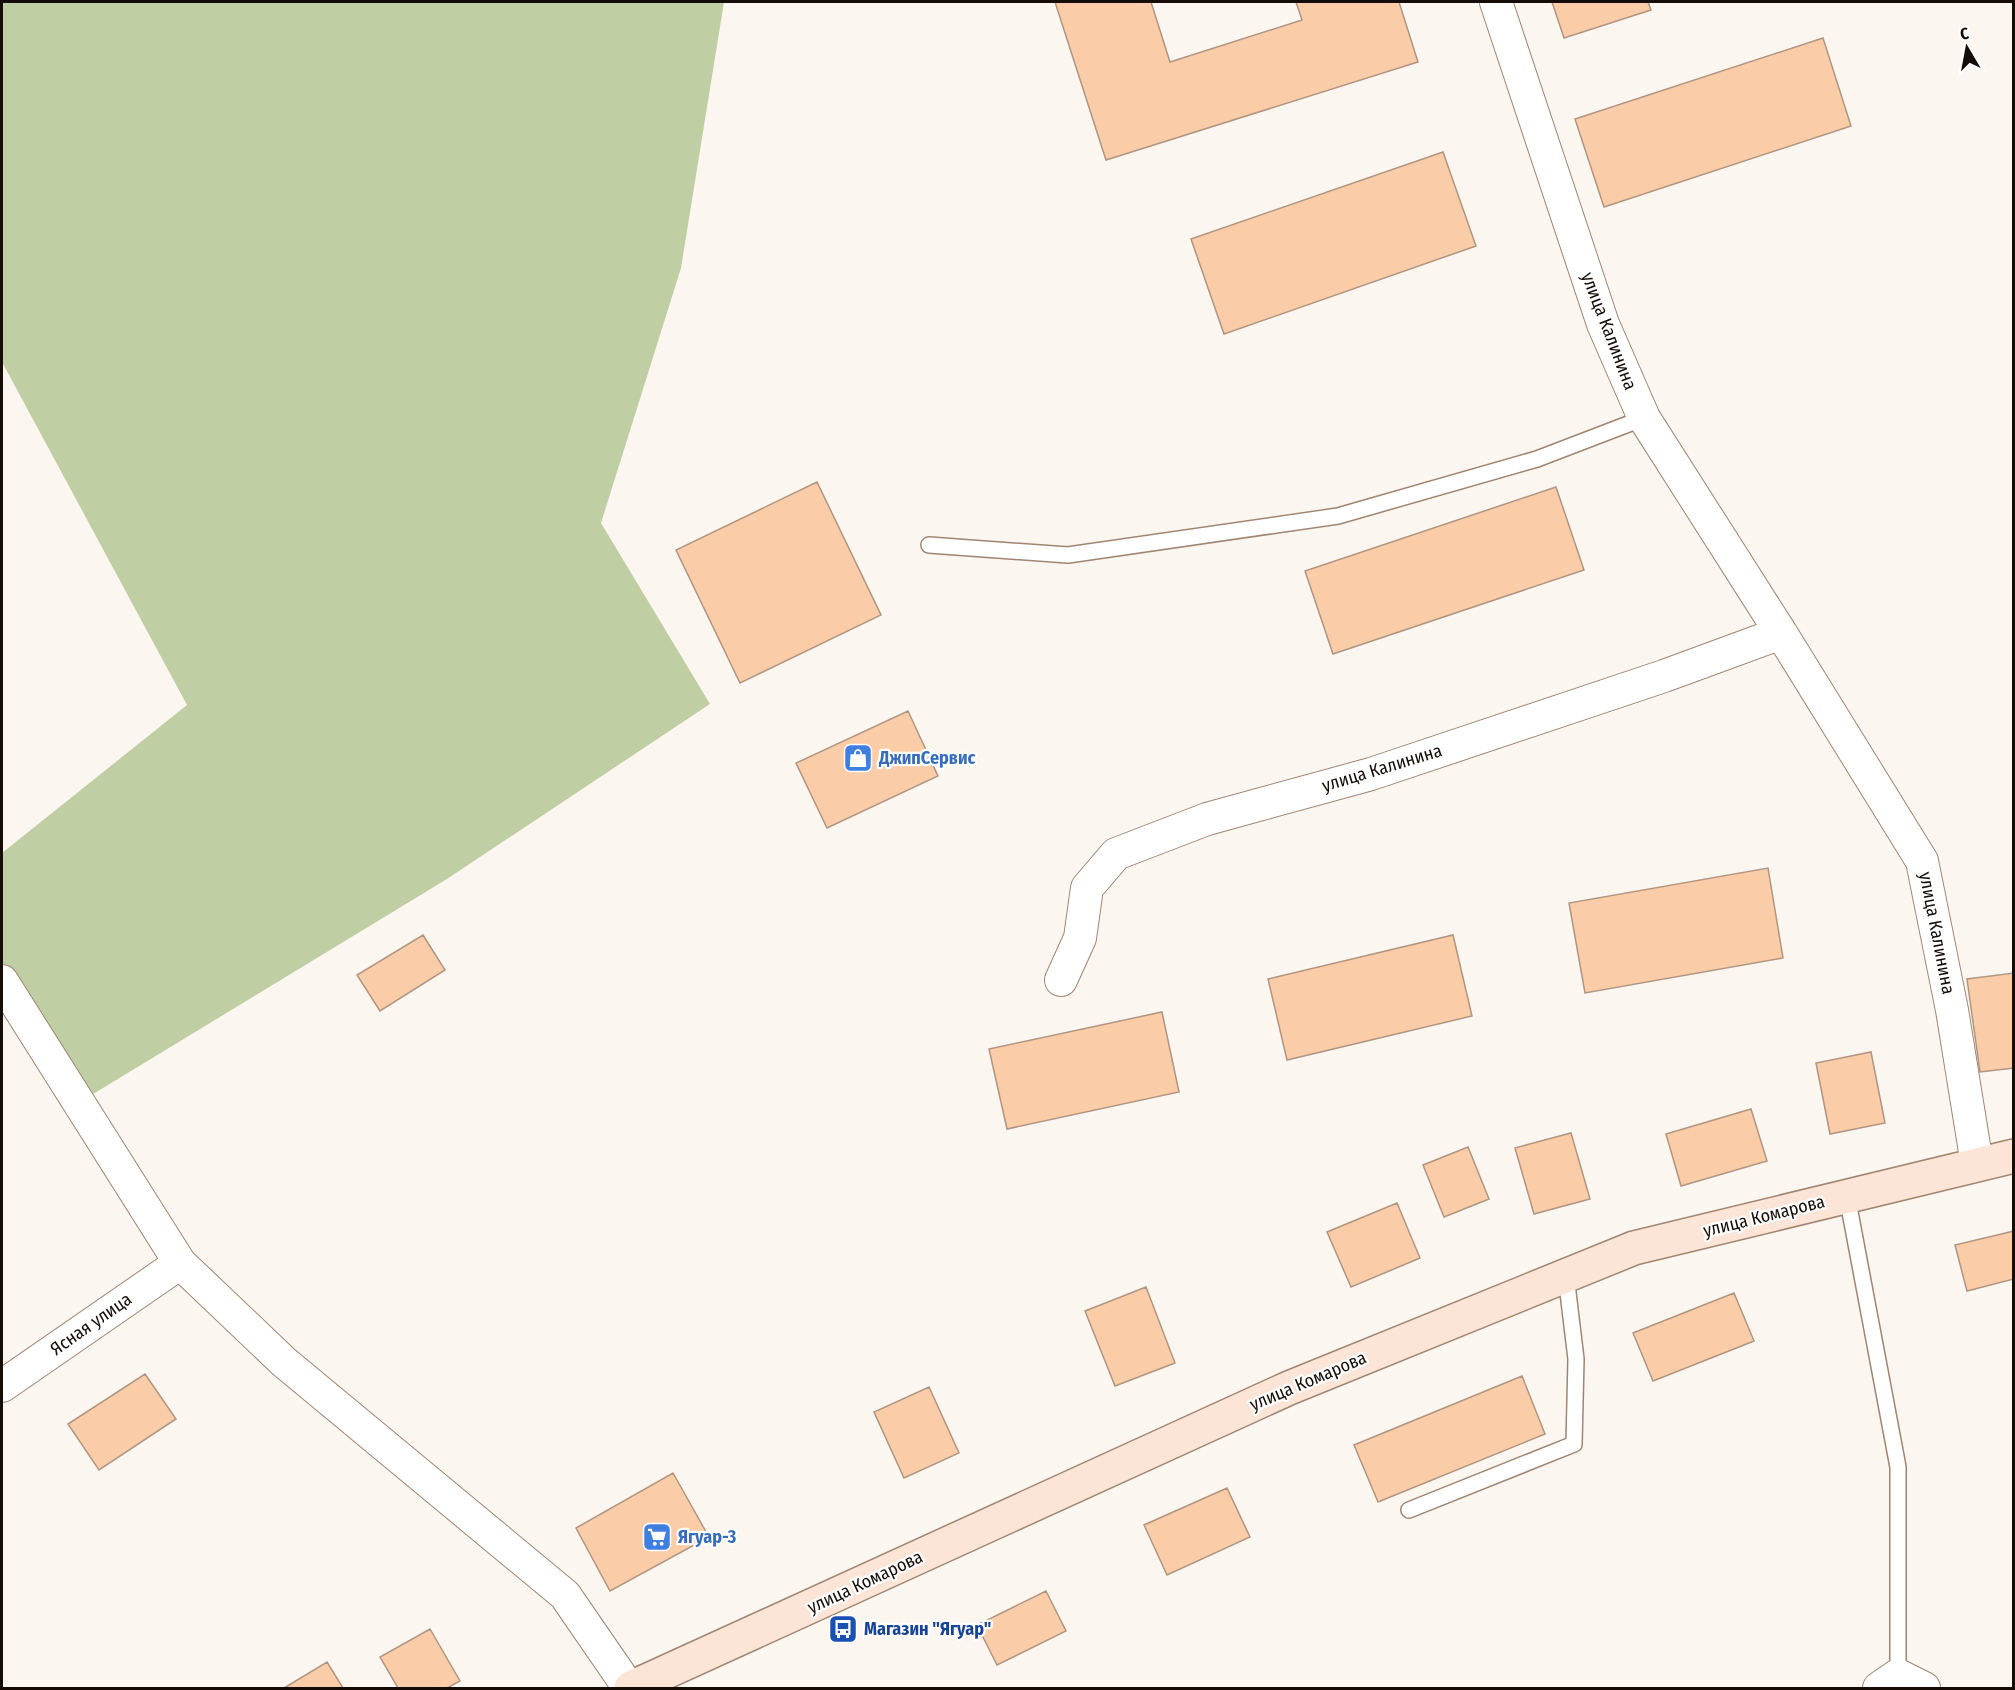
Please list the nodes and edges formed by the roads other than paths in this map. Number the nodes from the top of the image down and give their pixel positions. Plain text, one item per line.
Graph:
1 (1496, 2) edge
2 (1644, 418) junction
3 (929, 545) dead end
4 (1781, 633) junction
5 (1061, 980) dead end
6 (2, 981) edge
7 (2013, 1156) edge
8 (1977, 1164) junction
9 (1847, 1196) junction
10 (180, 1263) junction
11 (1566, 1276) junction
12 (2, 1386) edge
13 (1409, 1510) dead end
14 (1901, 1684) edge
15 (630, 1689) edge

1 - 2 street, улица Калинина
2 - 3 lane
2 - 4 street, улица Калинина
4 - 5 street, улица Калинина
4 - 8 street, улица Калинина
6 - 10 street
7 - 8 street, улица Комарова
8 - 9 street, улица Комарова
9 - 11 street, улица Комарова
9 - 14 lane
10 - 12 street, Ясная улица
10 - 15 street
11 - 13 lane
11 - 15 street, улица Комарова

